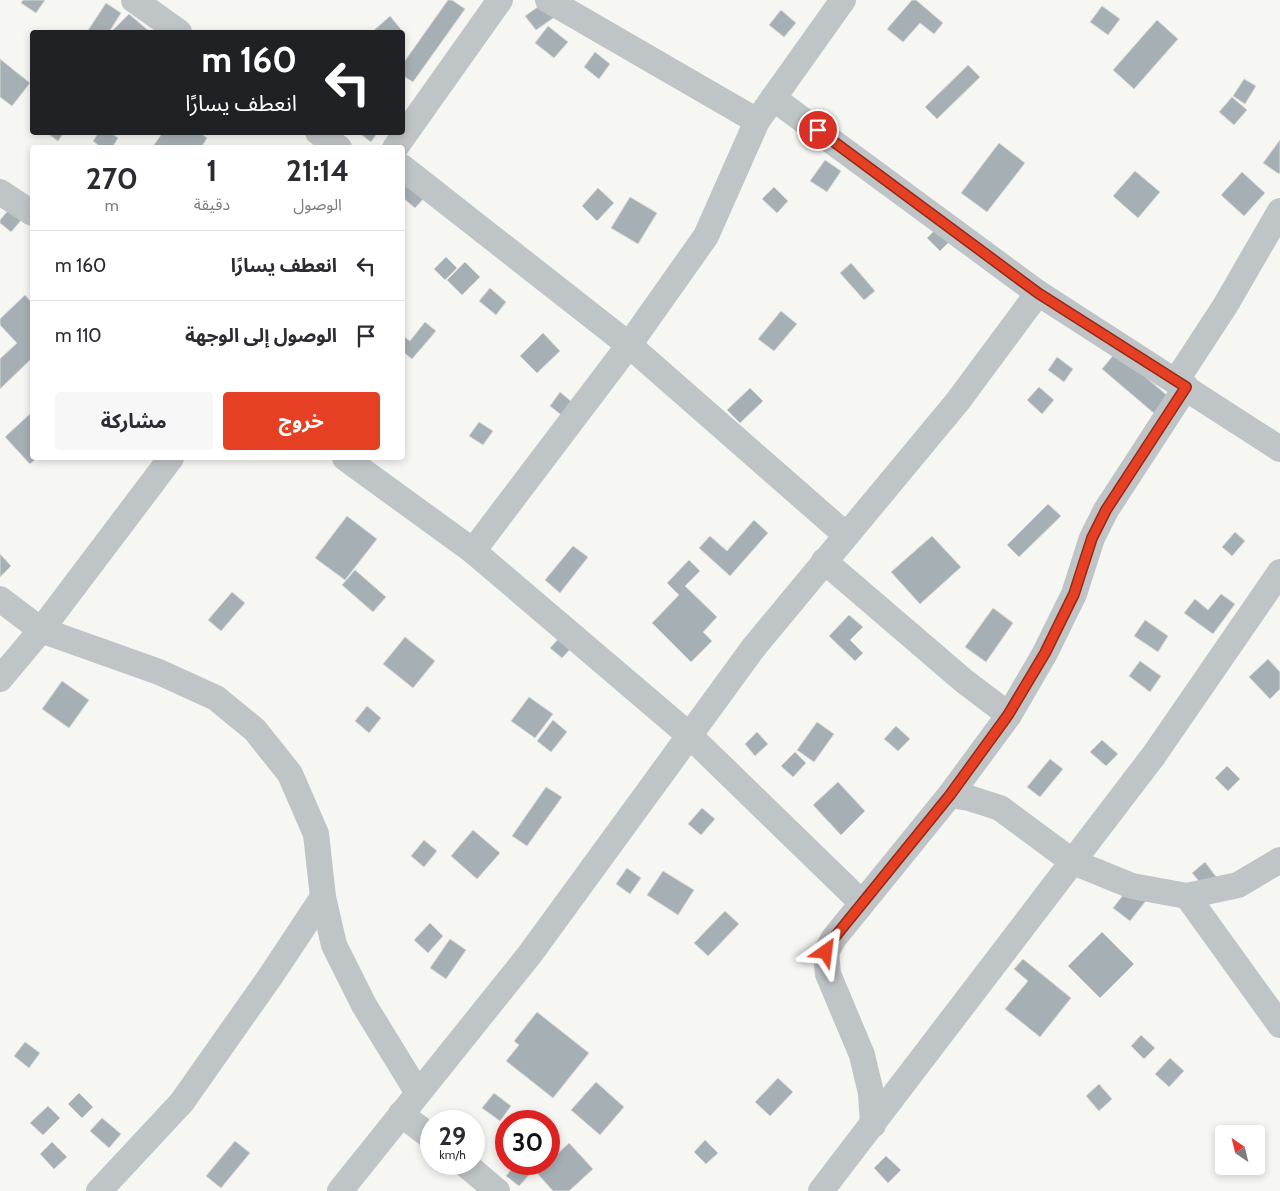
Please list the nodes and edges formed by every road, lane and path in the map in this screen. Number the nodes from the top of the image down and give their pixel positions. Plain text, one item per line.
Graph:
1 (134, 0) edge
2 (500, 0) edge
3 (548, 0) edge
4 (843, 0) edge
5 (177, 30) edge
6 (773, 98) junction
7 (757, 121) junction
8 (405, 134) edge
9 (322, 135) edge
10 (334, 145) edge
11 (405, 169) edge
12 (0, 192) edge
13 (1280, 210) edge
14 (30, 212) edge
15 (1038, 293) junction
16 (630, 345) junction
17 (1181, 384) junction
18 (1280, 449) edge
19 (169, 460) edge
20 (349, 460) edge
21 (846, 535) junction
22 (473, 551) junction
23 (824, 561) junction
24 (1280, 572) edge
25 (0, 599) edge
26 (40, 630) junction
27 (0, 679) edge
28 (1008, 715) junction
29 (689, 735) junction
30 (950, 795) junction
31 (1280, 860) edge
32 (1073, 862) junction
33 (1187, 896) junction
34 (323, 897) junction
35 (862, 903) junction
36 (1280, 1025) edge
37 (418, 1093) junction
38 (402, 1114) junction
39 (873, 1125) junction
40 (420, 1128) edge
41 (478, 1175) edge
42 (99, 1191) edge
43 (340, 1191) edge
44 (496, 1191) edge
45 (821, 1191) edge

1 - 5 street
2 - 8 street
3 - 7 street
4 - 6 street
6 - 7 street
6 - 15 street
7 - 16 street
9 - 10 street
11 - 16 street
12 - 14 street
13 - 17 street
15 - 17 street
15 - 21 street
16 - 21 street
16 - 22 street
17 - 18 street
17 - 28 street
19 - 26 street
20 - 22 street
21 - 23 street
22 - 29 street
23 - 28 street
23 - 29 street
24 - 32 street
25 - 26 street
26 - 27 street
26 - 34 street
28 - 30 street
29 - 35 street
29 - 37 street
30 - 32 street
30 - 35 street
31 - 33 street
32 - 33 street
32 - 39 street
33 - 36 street
34 - 37 street
34 - 42 street
35 - 39 street
37 - 38 street
38 - 40 street
38 - 43 street
39 - 45 street
41 - 44 street

